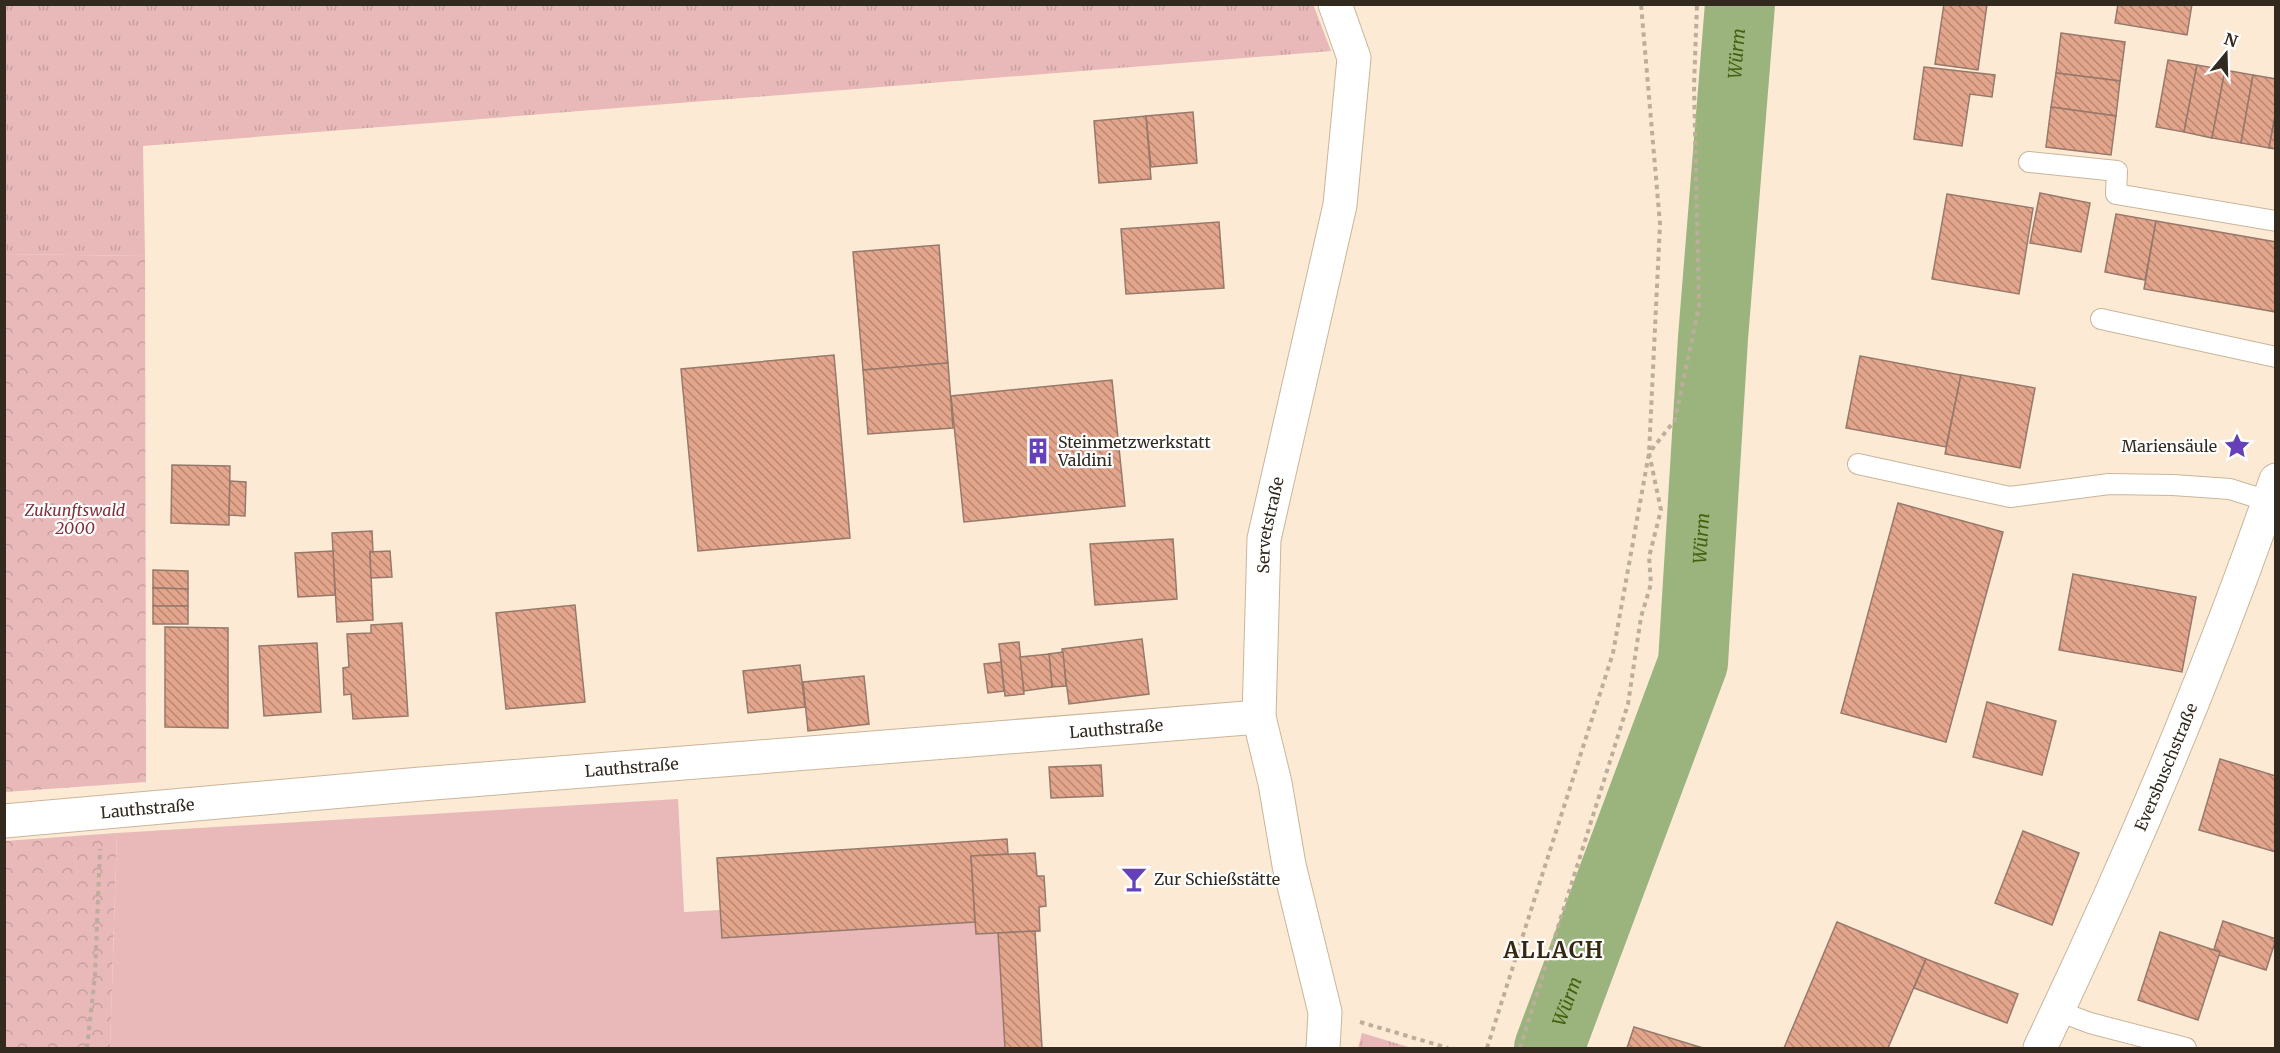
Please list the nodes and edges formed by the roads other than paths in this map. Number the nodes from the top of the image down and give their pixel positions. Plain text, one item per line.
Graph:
1 (1335, 4) edge
2 (2029, 162) dead end
3 (2276, 221) edge
4 (2101, 319) dead end
5 (2276, 357) edge
6 (1858, 464) dead end
7 (2272, 491) edge
8 (1259, 717) junction
9 (4, 821) edge
10 (2058, 1011) junction
11 (1323, 1048) edge
12 (2040, 1048) edge
13 (2186, 1048) edge

1 - 8 street, Servetstraße
2 - 3 lane
4 - 5 lane
6 - 7 lane
7 - 10 street, Eversbuschstraße
8 - 9 street, Lauthstraße
8 - 11 street, Servetstraße
10 - 12 street, Eversbuschstraße
10 - 13 lane

